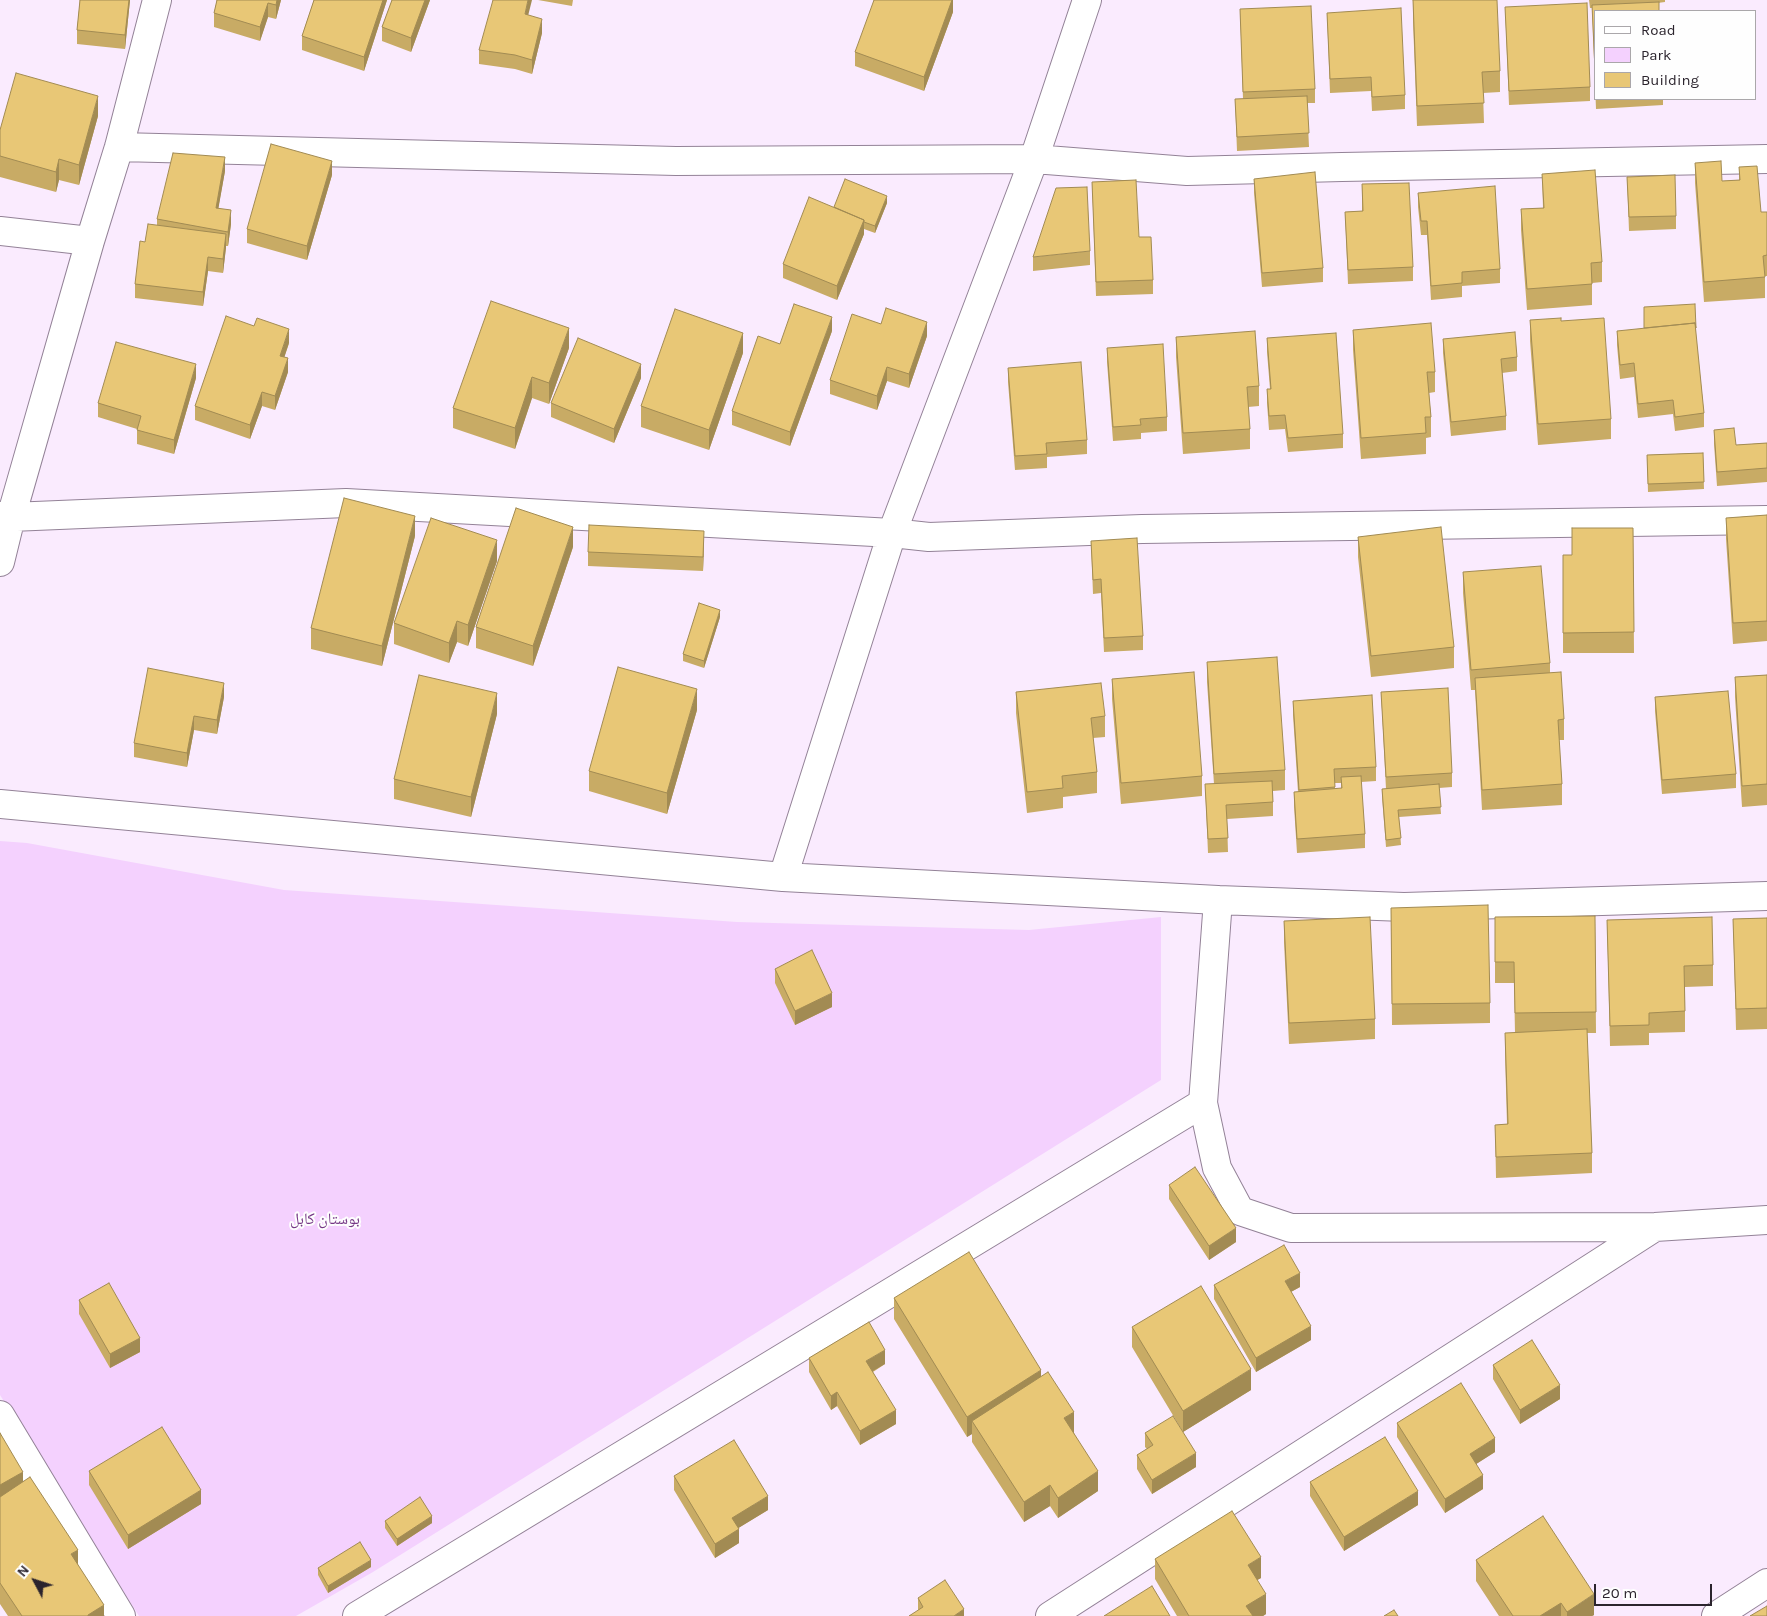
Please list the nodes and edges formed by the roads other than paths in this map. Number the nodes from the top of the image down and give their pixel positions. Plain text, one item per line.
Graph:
1 (157, 0) edge
2 (1087, 0) edge
3 (120, 147) junction
4 (1034, 159) junction
5 (1767, 159) edge
6 (0, 231) edge
7 (90, 241) junction
8 (6, 517) edge
9 (1767, 520) edge
10 (892, 533) junction
11 (0, 562) edge
12 (0, 804) edge
13 (783, 877) junction
14 (1767, 896) edge
15 (1218, 900) junction
16 (1203, 1103) junction
17 (1767, 1220) edge
18 (1655, 1228) junction
19 (0, 1415) edge
20 (1767, 1583) edge
21 (121, 1616) edge
22 (357, 1616) edge
23 (1050, 1616) edge
24 (1716, 1616) edge

1 - 3 street
2 - 4 street
3 - 4 street
3 - 7 street
4 - 5 street
4 - 10 street
6 - 7 street
7 - 8 street
8 - 10 street
8 - 11 street
9 - 10 street
10 - 13 street
12 - 13 street
13 - 15 street
14 - 15 street
15 - 16 street
16 - 18 street
16 - 22 street
17 - 18 street
18 - 23 street
19 - 21 street
20 - 24 street

